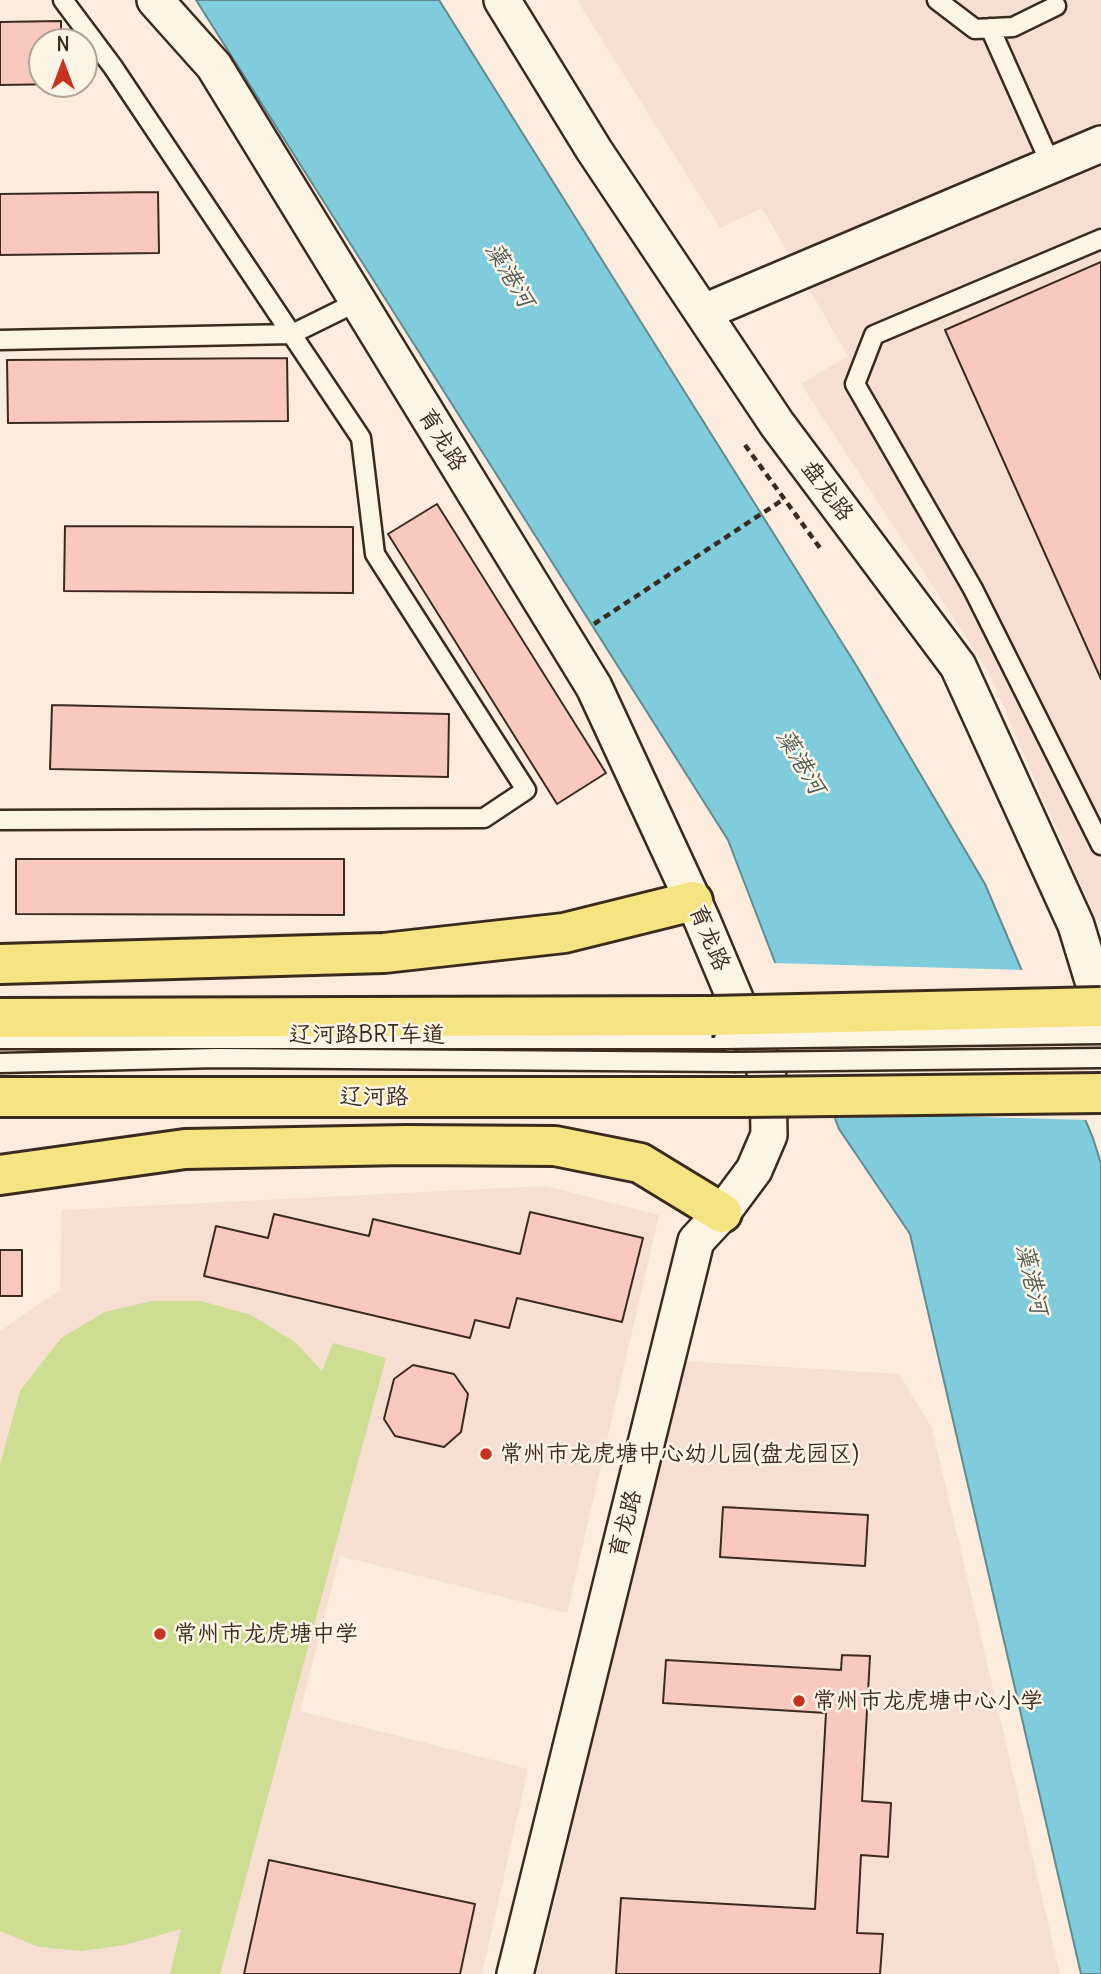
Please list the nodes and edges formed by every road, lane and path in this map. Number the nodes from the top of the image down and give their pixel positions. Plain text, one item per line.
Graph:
1 (63, 0) edge
2 (155, 0) edge
3 (502, 0) edge
4 (937, 0) edge
5 (1056, 6) dead end
6 (990, 27) junction
7 (1101, 145) edge
8 (1052, 167) junction
9 (1101, 239) edge
10 (357, 302) junction
11 (704, 313) junction
12 (292, 334) junction
13 (0, 340) edge
14 (745, 445) dead end
15 (784, 499) junction
16 (820, 548) dead end
17 (593, 625) dead end
18 (0, 820) edge
19 (1101, 845) edge
20 (693, 901) junction
21 (0, 964) edge
22 (1101, 1007) edge
23 (0, 1018) edge
24 (718, 1028) junction
25 (1101, 1034) edge
26 (0, 1039) edge
27 (1101, 1058) edge
28 (0, 1063) edge
29 (1101, 1093) edge
30 (0, 1097) edge
31 (0, 1175) edge
32 (722, 1213) junction
33 (515, 1974) edge

1 - 12 lane
2 - 10 street, 育龙路
3 - 11 street, 盘龙路
4 - 6 lane
5 - 6 lane
6 - 8 lane
7 - 8 street
8 - 11 street
9 - 19 lane
10 - 12 lane
10 - 20 street, 育龙路
11 - 22 street, 盘龙路
12 - 13 lane
12 - 18 lane
14 - 15 path
15 - 16 path
15 - 17 path
20 - 21 main road
20 - 32 street, 育龙路
22 - 24 main road, bridge
23 - 24 main road
24 - 25 lane, 辽河路BRT车道, bridge
24 - 26 lane, 辽河路BRT车道
27 - 28 lane, 辽河路BRT车道, bridge
29 - 30 main road, 辽河路, bridge
31 - 32 main road
32 - 33 street, 育龙路

